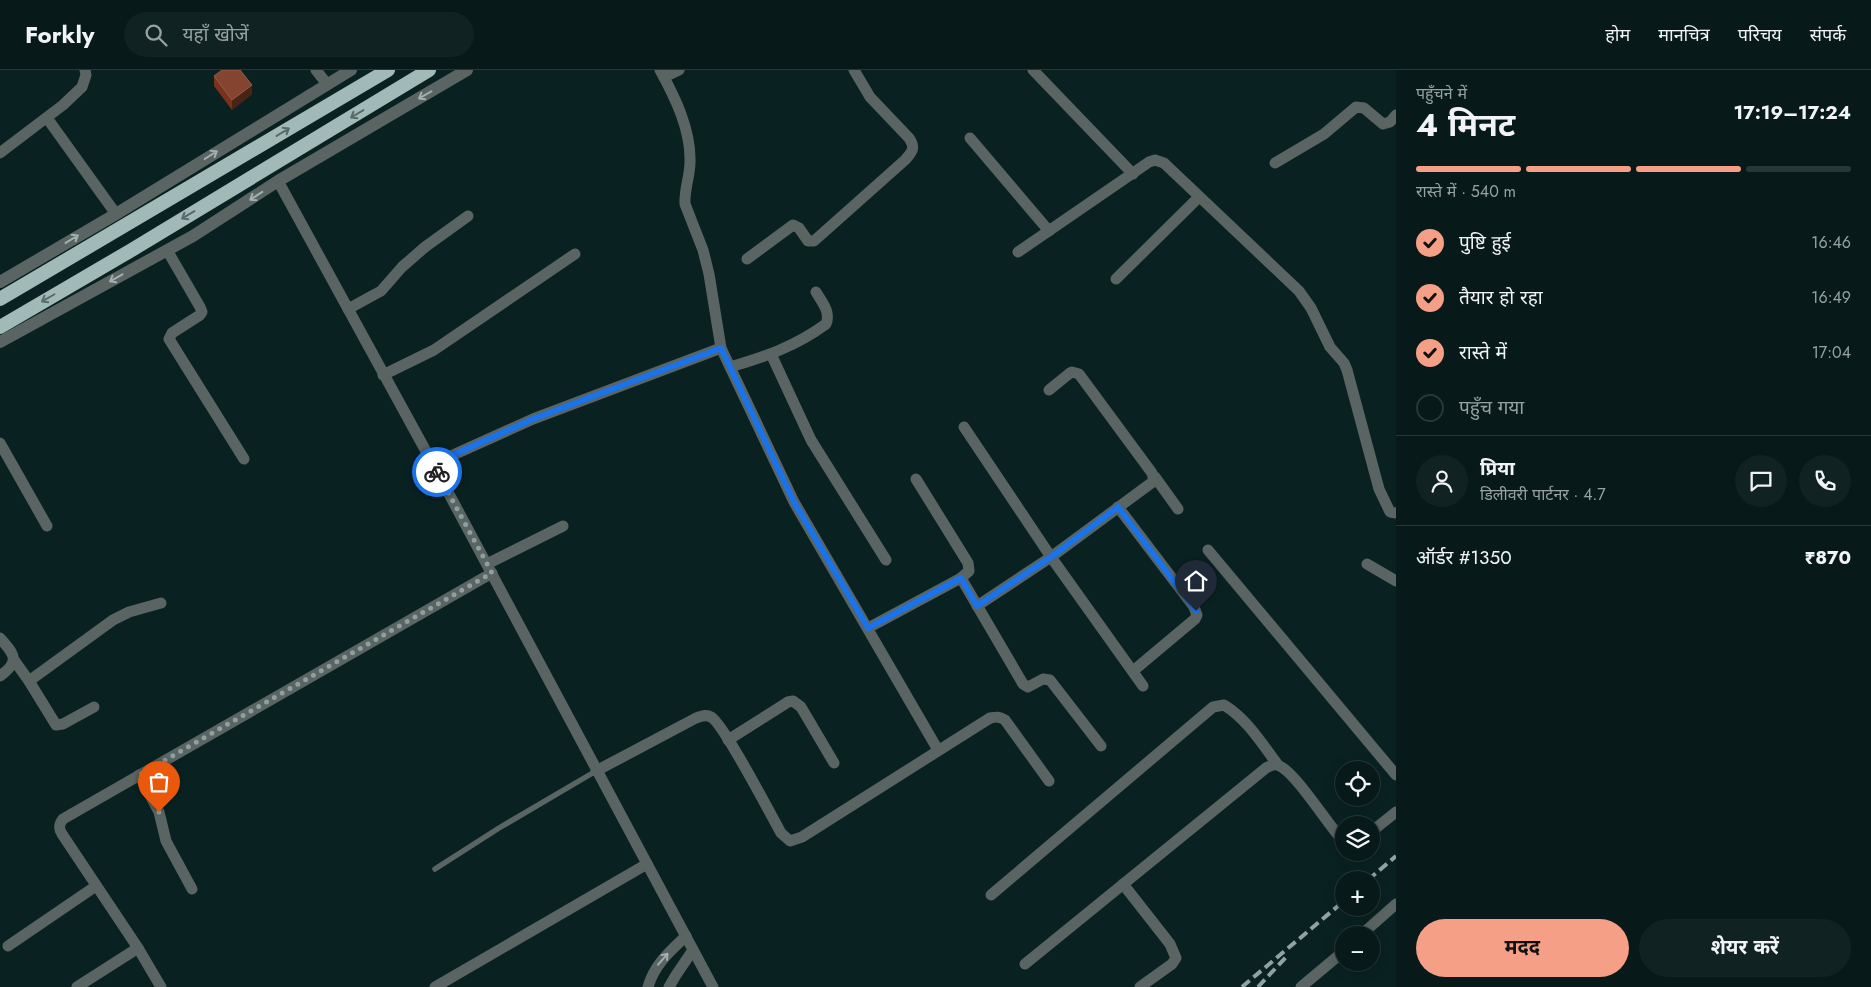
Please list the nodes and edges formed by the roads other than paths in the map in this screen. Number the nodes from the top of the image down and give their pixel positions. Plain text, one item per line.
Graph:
1 (85, 70) edge
2 (316, 70) edge
3 (351, 70) edge
4 (388, 70) edge
5 (429, 70) edge
6 (467, 70) edge
7 (678, 70) edge
8 (854, 70) edge
9 (1033, 70) edge
10 (662, 73) edge
11 (327, 84) junction
12 (1396, 115) edge
13 (47, 118) junction
14 (970, 138) dead end
15 (0, 153) edge
16 (1275, 163) dead end
17 (1133, 174) junction
18 (278, 181) junction
19 (1199, 197) junction
20 (116, 214) junction
21 (468, 216) dead end
22 (1049, 231) junction
23 (167, 250) junction
24 (1018, 252) dead end
25 (574, 254) dead end
26 (747, 259) dead end
27 (1116, 279) dead end
28 (0, 282) edge
29 (816, 292) dead end
30 (0, 299) edge
31 (348, 309) junction
32 (0, 327) edge
33 (0, 342) edge
34 (721, 348) junction
35 (771, 354) junction
36 (730, 367) junction
37 (383, 375) junction
38 (1049, 390) dead end
39 (964, 427) dead end
40 (0, 443) edge
41 (244, 459) dead end
42 (433, 464) junction
43 (1154, 477) junction
44 (916, 479) dead end
45 (1118, 507) junction
46 (1178, 509) dead end
47 (1396, 512) edge
48 (47, 526) dead end
49 (563, 526) dead end
50 (1208, 550) dead end
51 (1051, 557) junction
52 (886, 560) dead end
53 (1367, 564) dead end
54 (489, 568) junction
55 (961, 578) junction
56 (1396, 581) edge
57 (161, 604) dead end
58 (977, 606) junction
59 (868, 628) junction
60 (0, 638) edge
61 (14, 660) junction
62 (1132, 671) junction
63 (0, 676) edge
64 (29, 681) junction
65 (1143, 686) dead end
66 (94, 707) dead end
67 (728, 740) junction
68 (1101, 746) dead end
69 (938, 750) junction
70 (834, 763) dead end
71 (1278, 765) junction
72 (596, 771) junction
73 (139, 775) junction
74 (1396, 775) edge
75 (1048, 781) dead end
76 (1396, 812) edge
77 (1380, 825) edge
78 (1335, 831) edge
79 (647, 864) junction
80 (436, 869) dead end
81 (1123, 884) junction
82 (96, 886) junction
83 (192, 889) dead end
84 (992, 895) dead end
85 (1396, 904) edge
86 (1371, 926) edge
87 (686, 936) junction
88 (8, 946) dead end
89 (138, 948) junction
90 (693, 950) junction
91 (1335, 959) edge
92 (1024, 964) dead end
93 (77, 987) edge
94 (161, 987) edge
95 (435, 987) edge
96 (648, 987) edge
97 (669, 987) edge
98 (714, 987) edge
99 (1140, 987) edge
100 (1301, 987) edge

1 - 13 street
2 - 11 street
3 - 11 street
30 -> 4 highway
5 -> 32 highway
6 -> 18 street
7 - 10 street
8 - 26 street
9 - 17 street
10 - 34 street
20 -> 11 street
12 - 16 street
13 - 15 street
13 - 20 street
14 - 22 street
17 - 19 street
17 - 22 street
18 -> 23 street
18 - 31 street
19 - 27 street
19 - 47 street
28 -> 20 street
21 - 31 street
22 - 24 street
23 -> 33 street
23 - 41 street
25 - 37 street
29 - 35 street
31 - 37 street
34 - 36 street
34 - 42 street
35 - 36 street
35 - 52 street
36 - 59 street
37 - 42 street
38 - 43 street
39 - 51 street
40 - 48 street
42 - 54 street
43 - 45 street
43 - 46 street
44 - 55 street
45 - 51 street
45 - 62 street
49 - 54 street
50 - 74 street
51 - 58 street
51 - 62 street
53 - 56 street
54 - 72 street
54 - 73 street
55 - 58 street
55 - 59 street
57 - 64 street
58 - 68 street
59 - 69 street
60 - 61 street
61 - 63 street
61 - 64 street
62 - 65 street
64 - 66 street
67 - 69 street
67 - 70 street
67 - 72 street
69 - 75 street
71 - 78 street
71 - 81 street
71 - 84 street
72 - 79 street
72 - 80 lane
73 - 82 street
73 - 83 street
76 - 77 street
79 - 87 street
79 - 95 street
81 - 92 street
81 - 99 street
82 - 88 street
82 - 89 street
85 - 86 street
87 - 90 street
96 -> 87 street
89 - 93 street
89 - 94 street
90 - 97 street
90 - 98 street
91 - 100 street

